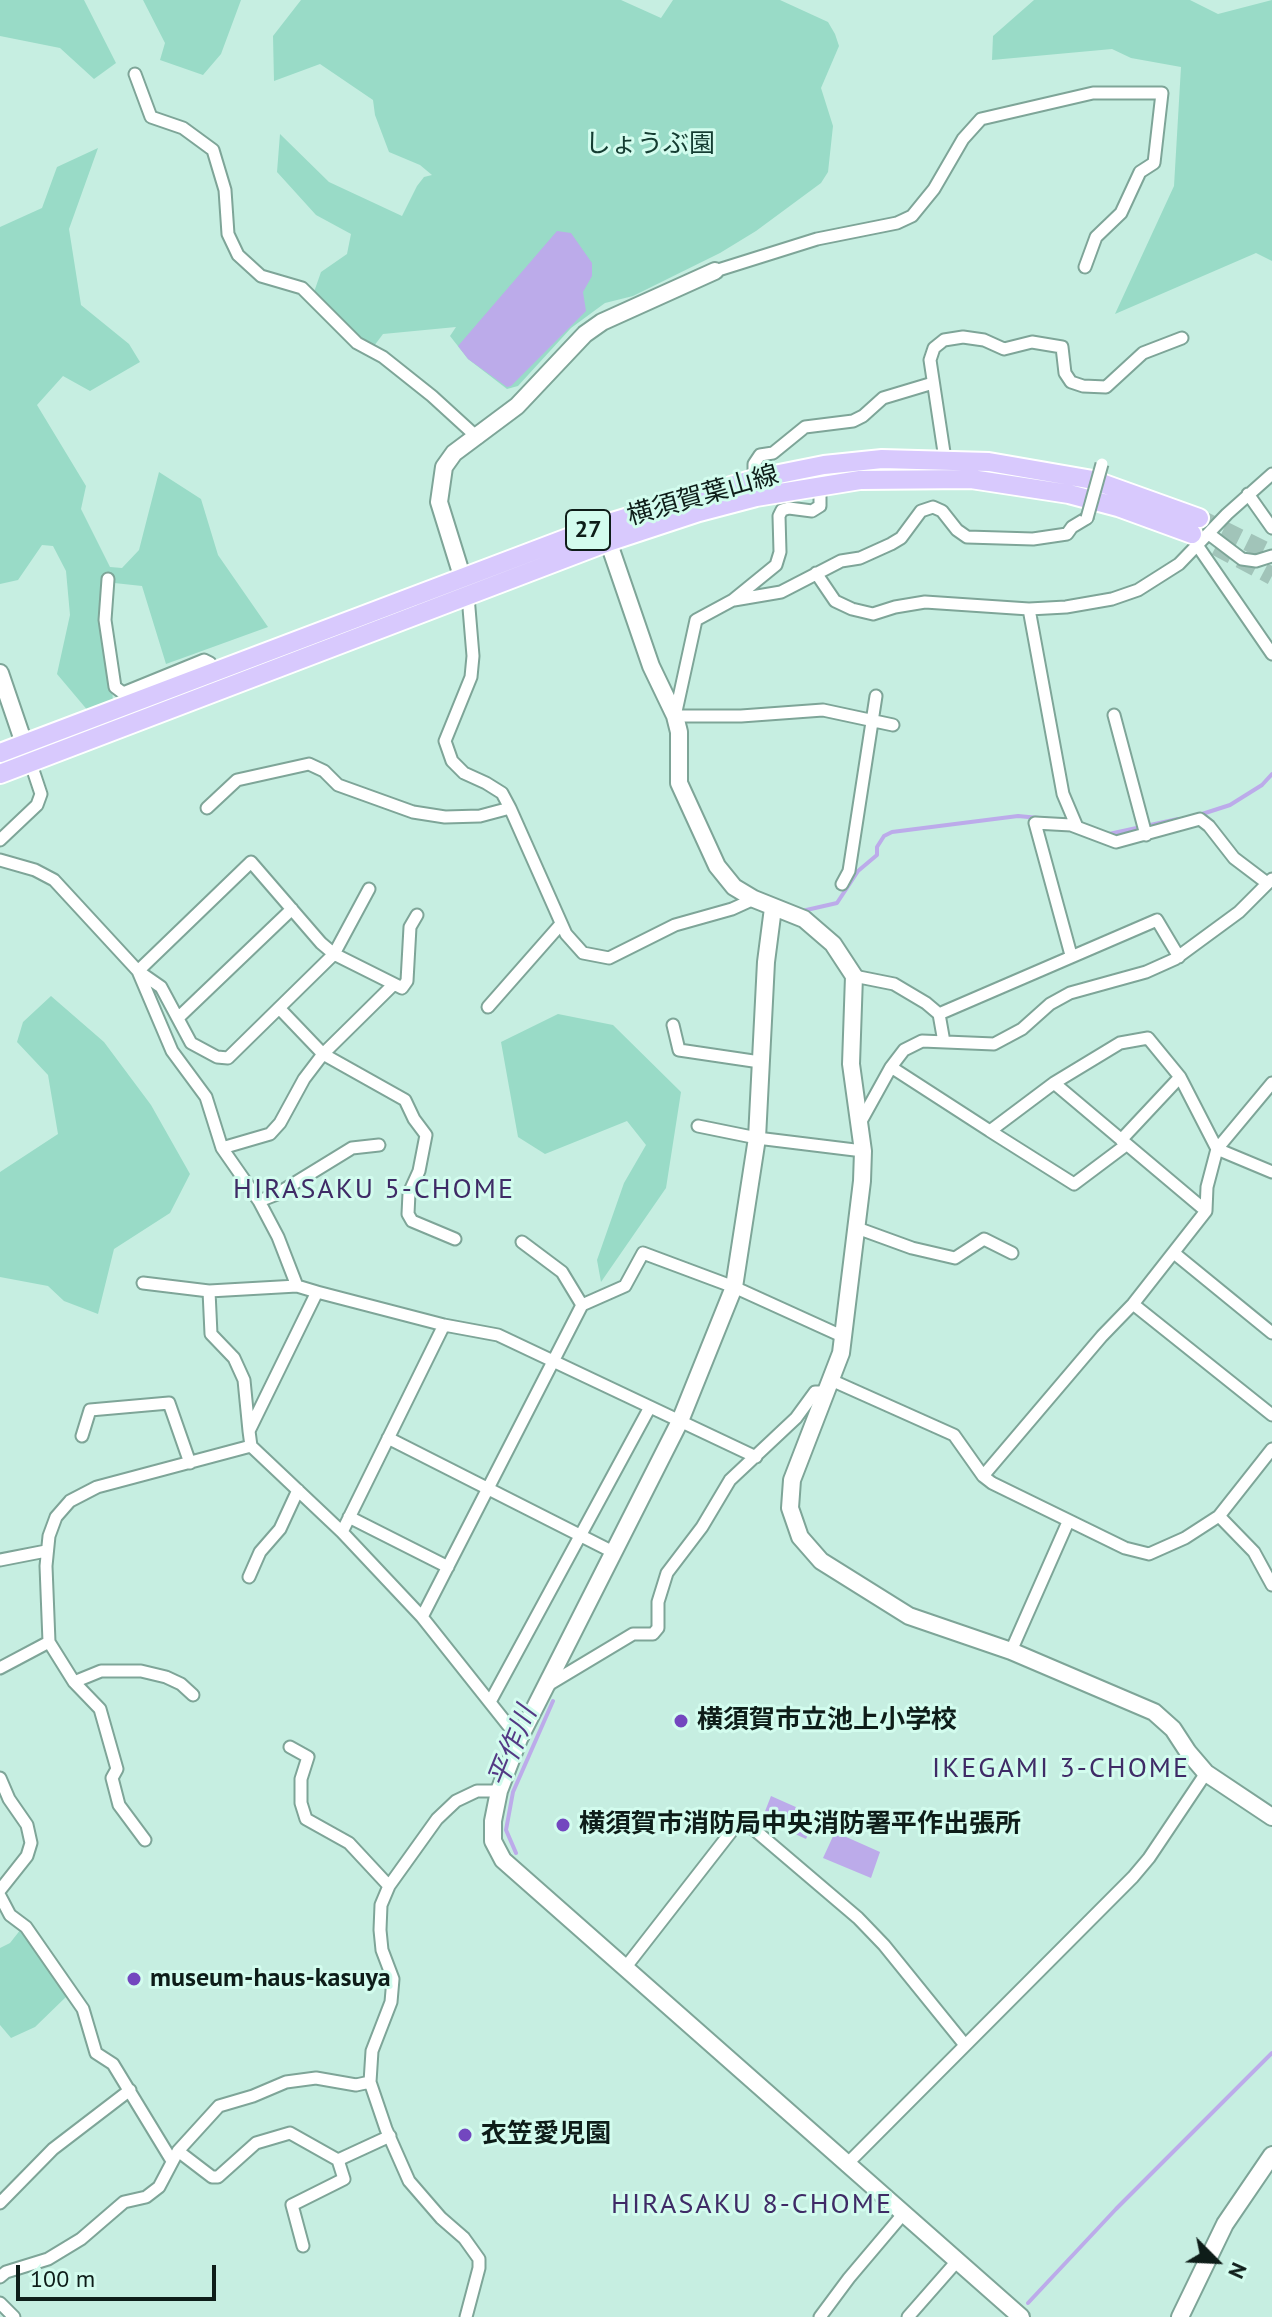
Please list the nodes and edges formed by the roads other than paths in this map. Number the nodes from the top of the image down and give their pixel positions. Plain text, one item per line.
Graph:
1 (135, 74) dead end
2 (1085, 267) dead end
3 (715, 271) joint
4 (1182, 338) dead end
5 (933, 383) junction
6 (478, 438) junction
7 (1105, 451) dead end
8 (945, 459) junction
9 (1272, 474) edge
10 (754, 479) junction
11 (820, 486) junction
12 (1248, 494) junction
13 (1272, 528) edge
14 (605, 533) junction
15 (1200, 533) junction
16 (1272, 556) edge
17 (816, 573) junction
18 (462, 578) junction
19 (108, 579) dead end
20 (468, 596) junction
21 (733, 600) junction
22 (1029, 609) junction
23 (1272, 654) edge
24 (0, 673) edge
25 (217, 682) junction
26 (876, 696) dead end
27 (1114, 715) dead end
28 (675, 716) junction
29 (871, 721) junction
30 (893, 725) dead end
31 (26, 752) junction
32 (0, 753) edge
33 (0, 774) edge
34 (207, 808) dead end
35 (510, 808) junction
36 (1077, 827) junction
37 (1146, 835) junction
38 (0, 840) edge
39 (0, 860) edge
40 (1269, 881) edge
41 (842, 884) dead end
42 (369, 889) dead end
43 (754, 899) junction
44 (773, 908) junction
45 (292, 909) junction
46 (417, 915) dead end
47 (561, 924) junction
48 (334, 954) junction
49 (1071, 955) junction
50 (1179, 957) junction
51 (138, 971) junction
52 (854, 976) junction
53 (394, 984) junction
54 (488, 1007) dead end
55 (279, 1008) junction
56 (939, 1014) junction
57 (178, 1018) junction
58 (673, 1025) dead end
59 (944, 1042) junction
60 (323, 1054) junction
61 (760, 1062) junction
62 (891, 1067) junction
63 (1180, 1077) junction
64 (1054, 1083) junction
65 (1272, 1083) edge
66 (860, 1124) junction
67 (698, 1126) dead end
68 (990, 1131) junction
69 (757, 1138) junction
70 (1123, 1143) junction
71 (379, 1145) dead end
72 (222, 1148) junction
73 (1217, 1149) junction
74 (863, 1151) junction
75 (1272, 1172) edge
76 (259, 1201) junction
77 (1206, 1211) junction
78 (857, 1228) junction
79 (455, 1239) dead end
80 (522, 1242) dead end
81 (1012, 1253) dead end
82 (1174, 1253) junction
83 (143, 1283) dead end
84 (297, 1286) junction
85 (734, 1287) junction
86 (209, 1291) junction
87 (317, 1292) junction
88 (1133, 1304) junction
89 (582, 1305) junction
90 (444, 1325) junction
91 (1272, 1333) edge
92 (844, 1337) junction
93 (553, 1362) junction
94 (828, 1386) junction
95 (650, 1407) junction
96 (1272, 1415) edge
97 (680, 1421) junction
98 (249, 1431) junction
99 (82, 1436) dead end
100 (388, 1438) junction
101 (251, 1446) junction
102 (1272, 1449) edge
103 (756, 1457) junction
104 (190, 1463) junction
105 (983, 1476) junction
106 (488, 1488) junction
107 (298, 1490) junction
108 (1219, 1516) junction
109 (349, 1517) junction
110 (1068, 1522) junction
111 (342, 1532) junction
112 (581, 1535) junction
113 (46, 1551) junction
114 (613, 1552) junction
115 (0, 1560) edge
116 (448, 1567) junction
117 (249, 1577) dead end
118 (1272, 1585) edge
119 (422, 1617) junction
120 (49, 1642) junction
121 (1011, 1651) junction
122 (0, 1668) edge
123 (74, 1682) junction
124 (544, 1687) junction
125 (193, 1695) dead end
126 (490, 1702) junction
127 (519, 1739) junction
128 (290, 1747) dead end
129 (1206, 1773) junction
130 (0, 1778) edge
131 (499, 1791) junction
132 (1272, 1817) edge
133 (145, 1840) dead end
134 (389, 1886) junction
135 (0, 1893) edge
136 (625, 1968) junction
137 (965, 2045) junction
138 (370, 2082) junction
139 (130, 2090) junction
140 (390, 2136) junction
141 (1272, 2155) edge
142 (175, 2156) junction
143 (338, 2160) junction
144 (847, 2164) junction
145 (0, 2203) edge
146 (904, 2213) junction
147 (303, 2246) dead end
148 (958, 2260) junction
149 (0, 2277) edge
150 (0, 2303) edge
151 (1014, 2315) edge
152 (14, 2317) edge
153 (466, 2317) edge
154 (820, 2317) edge
155 (908, 2317) edge
156 (1180, 2317) edge

1 - 6 street
2 - 3 street
3 - 6 street
4 - 5 street
5 - 8 street
5 - 10 street
6 - 18 street
7 - 17 street, bridge
8 - 10 main road, 横須賀葉山線 / 27
8 - 15 main road, 横須賀葉山線 / 27
9 - 12 street
10 - 14 main road, 横須賀葉山線 / 27
11 - 14 main road, 横須賀葉山線 / 27
11 - 15 main road, 横須賀葉山線 / 27
11 - 21 street
12 - 13 street
12 - 15 street
14 - 18 main road, 横須賀葉山線 / 27
14 - 20 main road, 横須賀葉山線 / 27
14 - 28 street
15 - 16 street
15 - 22 street
15 - 23 street
17 - 21 street
17 - 22 street
18 - 20 street
18 - 25 main road, 横須賀葉山線 / 27
19 - 25 street
20 - 25 main road, 横須賀葉山線 / 27
20 - 35 street
21 - 28 street
22 - 36 street
24 - 31 street
25 - 31 main road, 横須賀葉山線 / 27
26 - 29 street
27 - 37 street
28 - 29 street
28 - 43 street
29 - 30 street
29 - 41 street
31 - 32 main road, 横須賀葉山線 / 27
31 - 33 main road, 横須賀葉山線 / 27
31 - 38 street
34 - 35 street
35 - 47 street
36 - 37 street
36 - 49 street
37 - 40 street
39 - 51 street
40 - 50 street
42 - 48 street
43 - 44 street
43 - 47 street
44 - 52 street
44 - 61 street
45 - 48 street
45 - 51 street
45 - 57 street
46 - 53 street
47 - 54 street
48 - 53 street
48 - 55 street
49 - 50 street
49 - 56 street
50 - 59 street
51 - 57 street
51 - 72 street
52 - 56 street
52 - 66 street
53 - 60 street
55 - 57 street
55 - 60 street
56 - 59 street
58 - 61 street
59 - 62 street
60 - 72 street
60 - 79 street
61 - 69 street
62 - 66 street
62 - 68 street
63 - 64 street
63 - 70 street
63 - 73 street
64 - 68 street
64 - 70 street
65 - 73 street
66 - 74 street
67 - 69 street
68 - 70 street
69 - 74 street
69 - 85 street
70 - 77 street
71 - 76 street
72 - 76 street
73 - 75 street
73 - 77 street
74 - 78 street
76 - 84 street
77 - 82 street
78 - 81 street
78 - 92 street
80 - 89 street
82 - 88 street
82 - 91 street
83 - 86 street
84 - 86 street
84 - 87 street
85 - 89 street
85 - 92 street
85 - 97 street
86 - 98 street
87 - 90 street
87 - 98 street
88 - 96 street
88 - 105 street
89 - 93 street
90 - 93 street
90 - 100 street
92 - 94 street
93 - 95 street
93 - 106 street
94 - 103 street
94 - 105 street
94 - 121 street
95 - 97 street
95 - 112 street
97 - 103 street
97 - 114 street
98 - 101 street
99 - 104 street
100 - 106 street
100 - 109 street
101 - 104 street
101 - 107 street
102 - 108 street
103 - 124 street
104 - 113 street
105 - 110 street
106 - 112 street
106 - 116 street
107 - 111 street
107 - 117 street
108 - 110 street
108 - 118 street
109 - 111 street
109 - 116 street
110 - 121 street
111 - 119 street
112 - 114 street
112 - 126 street
113 - 115 street
113 - 120 street
114 - 124 street
116 - 119 street
119 - 126 street
120 - 122 street
120 - 123 street
121 - 129 street
123 - 125 street
123 - 133 street
124 - 127 street
126 - 127 street
127 - 131 street
128 - 134 street
129 - 132 street
129 - 137 street
130 - 135 street
131 - 134 street
131 - 136 street
134 - 138 street
135 - 139 street
136 - 137 street
136 - 144 street
137 - 144 street
138 - 140 street
138 - 142 street
139 - 142 street
139 - 145 street
140 - 143 street
140 - 153 street
141 - 156 street
142 - 143 street
142 - 149 street
143 - 147 street
144 - 146 street
146 - 148 street
146 - 154 street
148 - 151 street
148 - 155 street
150 - 152 street

